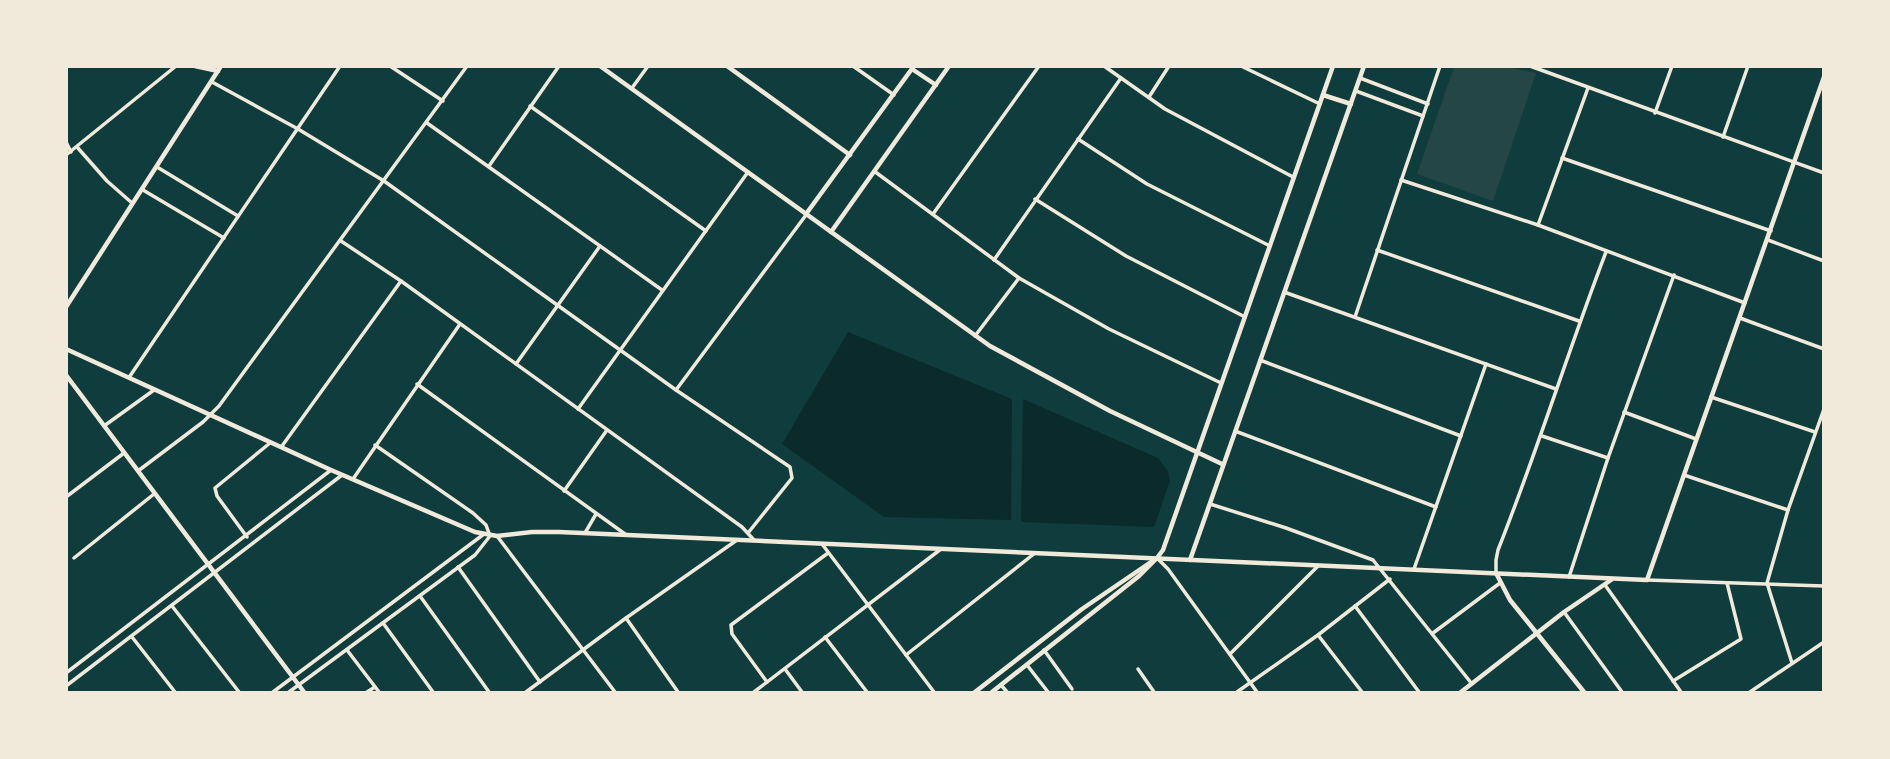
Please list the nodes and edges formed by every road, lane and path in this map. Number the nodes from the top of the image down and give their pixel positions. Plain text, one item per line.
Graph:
1 (176, 66) edge
2 (195, 66) edge
3 (340, 66) edge
4 (390, 66) edge
5 (467, 66) edge
6 (559, 66) edge
7 (600, 66) edge
8 (648, 66) edge
9 (727, 66) edge
10 (853, 66) edge
11 (949, 66) edge
12 (1039, 66) edge
13 (1104, 66) edge
14 (1169, 66) edge
15 (1241, 66) edge
16 (1333, 66) edge
17 (1364, 66) edge
18 (1440, 66) edge
19 (1531, 66) edge
20 (1672, 66) edge
21 (1748, 66) edge
22 (913, 68) edge
23 (220, 69) edge
24 (1121, 78) junction
25 (1360, 78) junction
26 (1823, 81) edge
27 (212, 82) junction
28 (936, 85) junction
29 (632, 88) junction
30 (1588, 88) junction
31 (1356, 91) junction
32 (894, 95) junction
33 (1323, 95) junction
34 (1148, 97) junction
35 (443, 101) junction
36 (1320, 104) junction
37 (1350, 104) junction
38 (1428, 104) junction
39 (530, 106) junction
40 (1655, 113) junction
41 (1423, 116) junction
42 (426, 123) junction
43 (298, 129) junction
44 (1723, 137) junction
45 (1078, 139) junction
46 (66, 142) edge
47 (77, 147) junction
48 (69, 154) edge
49 (850, 155) junction
50 (1562, 158) junction
51 (1793, 161) junction
52 (489, 166) junction
53 (157, 167) junction
54 (874, 171) junction
55 (748, 172) junction
56 (1824, 173) edge
57 (1293, 177) junction
58 (1401, 180) junction
59 (384, 181) junction
60 (143, 190) junction
61 (1035, 199) junction
62 (134, 205) junction
63 (806, 214) junction
64 (933, 214) junction
65 (238, 216) junction
66 (1538, 225) junction
67 (706, 231) junction
68 (1770, 231) junction
69 (831, 232) junction
70 (224, 237) junction
71 (1768, 240) junction
72 (341, 241) junction
73 (600, 246) junction
74 (1270, 246) junction
75 (1377, 250) junction
76 (1606, 252) junction
77 (993, 260) junction
78 (1824, 261) edge
79 (1674, 275) junction
80 (1019, 278) junction
81 (401, 281) junction
82 (662, 290) junction
83 (1284, 292) junction
84 (1745, 303) junction
85 (559, 305) junction
86 (66, 307) edge
87 (1245, 317) junction
88 (1355, 317) junction
89 (1740, 318) junction
90 (1579, 321) junction
91 (460, 324) junction
92 (975, 336) junction
93 (66, 349) edge
94 (1824, 349) edge
95 (620, 350) junction
96 (1259, 360) junction
97 (1486, 364) junction
98 (516, 365) junction
99 (66, 375) edge
100 (130, 376) junction
101 (417, 384) junction
102 (1222, 384) junction
103 (155, 388) junction
104 (1556, 389) junction
105 (676, 390) junction
106 (1710, 397) junction
107 (578, 409) junction
108 (1824, 410) edge
109 (1624, 412) junction
110 (212, 415) junction
111 (104, 426) junction
112 (607, 430) junction
113 (1235, 431) junction
114 (1815, 432) junction
115 (1461, 436) junction
116 (1542, 436) junction
117 (1696, 439) junction
118 (272, 442) junction
119 (282, 446) junction
120 (376, 446) junction
121 (124, 453) junction
122 (1197, 453) junction
123 (1608, 458) junction
124 (1222, 464) junction
125 (331, 470) junction
126 (138, 471) junction
127 (1684, 474) junction
128 (342, 475) junction
129 (353, 479) junction
130 (564, 491) junction
131 (154, 494) junction
132 (66, 497) edge
133 (1209, 504) junction
134 (1436, 507) junction
135 (1788, 510) junction
136 (596, 514) junction
137 (264, 523) junction
138 (270, 531) junction
139 (585, 533) junction
140 (748, 533) junction
141 (487, 534) junction
142 (627, 536) junction
143 (247, 537) junction
144 (498, 537) junction
145 (737, 540) junction
146 (754, 540) junction
147 (821, 542) junction
148 (941, 548) junction
149 (828, 553) junction
150 (1035, 553) junction
151 (74, 558) dead end
152 (1157, 558) junction
153 (1190, 560) junction
154 (1319, 564) junction
155 (208, 565) junction
156 (458, 567) junction
157 (1380, 567) junction
158 (1414, 569) junction
159 (1496, 573) junction
160 (215, 574) junction
161 (1569, 577) junction
162 (1390, 579) junction
163 (1611, 580) junction
164 (1647, 580) junction
165 (1500, 583) junction
166 (1727, 583) junction
167 (1767, 583) junction
168 (1605, 585) junction
169 (1824, 586) edge
170 (420, 596) junction
171 (172, 606) junction
172 (868, 606) junction
173 (1355, 606) junction
174 (1564, 612) junction
175 (626, 618) junction
176 (383, 624) junction
177 (1433, 633) junction
178 (1538, 633) junction
179 (1318, 635) junction
180 (132, 637) junction
181 (825, 637) junction
182 (1824, 642) edge
183 (347, 650) junction
184 (583, 650) junction
185 (1044, 650) junction
186 (1230, 654) junction
187 (906, 655) junction
188 (1792, 663) junction
189 (1027, 665) junction
190 (785, 669) junction
191 (1138, 669) dead end
192 (66, 673) edge
193 (293, 678) junction
194 (1673, 681) junction
195 (540, 682) junction
196 (767, 682) junction
197 (1250, 683) junction
198 (1472, 684) junction
199 (299, 685) junction
200 (1001, 685) junction
201 (66, 686) edge
202 (375, 687) junction
203 (1072, 689) dead end
204 (175, 692) edge
205 (239, 692) edge
206 (274, 692) edge
207 (289, 692) edge
208 (304, 692) edge
209 (367, 692) edge
210 (379, 692) edge
211 (433, 692) edge
212 (489, 692) edge
213 (526, 692) edge
214 (615, 692) edge
215 (678, 692) edge
216 (754, 692) edge
217 (802, 692) edge
218 (867, 692) edge
219 (934, 692) edge
220 (975, 692) edge
221 (992, 692) edge
222 (1007, 692) edge
223 (1048, 692) edge
224 (1154, 692) edge
225 (1237, 692) edge
226 (1257, 692) edge
227 (1362, 692) edge
228 (1419, 692) edge
229 (1461, 692) edge
230 (1584, 692) edge
231 (1622, 692) edge
232 (1681, 692) edge
233 (1750, 692) edge

1 - 47 street
2 - 23 street
3 - 43 street
4 - 35 street
5 - 35 street
6 - 39 street
7 - 29 street
8 - 29 street
9 - 49 street
10 - 32 street
11 - 28 street
12 - 64 street
13 - 24 street
14 - 34 street
15 - 36 street
16 - 33 street
17 - 25 street
18 - 38 street
19 - 30 street
20 - 40 street
21 - 44 street
22 - 28 street
22 - 32 street
23 - 27 street
24 - 34 street
24 - 45 street
25 - 31 street
25 - 38 street
26 - 51 street
27 - 43 street
27 - 53 street
28 - 54 street
29 - 55 street
30 - 40 street
30 - 50 street
31 - 37 street
31 - 41 street
32 - 49 street
33 - 36 street
33 - 37 street
34 - 57 street
35 - 42 street
36 - 57 street
37 - 83 street
38 - 41 street
39 - 52 street
39 - 67 street
40 - 44 street
41 - 58 street
42 - 52 street
42 - 59 street
43 - 59 street
43 - 65 street
44 - 51 street
45 - 61 street
45 - 74 street
46 - 48 street
47 - 48 street
47 - 62 street
49 - 63 street
50 - 66 street
50 - 68 street
51 - 56 street
51 - 68 street
52 - 73 street
53 - 60 street
53 - 65 street
54 - 64 street
54 - 69 street
55 - 63 street
55 - 67 street
57 - 74 street
58 - 66 street
58 - 75 street
59 - 72 street
59 - 85 street
60 - 62 street
60 - 70 street
61 - 77 street
61 - 87 street
62 - 86 street
63 - 69 street
63 - 105 street
64 - 77 street
65 - 70 street
66 - 76 street
67 - 82 street
68 - 71 street
69 - 92 street
70 - 100 street
71 - 78 street
71 - 84 street
72 - 81 street
72 - 110 street
73 - 82 street
73 - 85 street
74 - 87 street
75 - 88 street
75 - 90 street
76 - 79 street
76 - 90 street
77 - 80 street
79 - 84 street
79 - 109 street
80 - 92 street
80 - 102 street
81 - 91 street
81 - 119 street
82 - 95 street
83 - 88 street
83 - 96 street
84 - 89 street
85 - 95 street
85 - 98 street
87 - 102 street
88 - 97 street
89 - 94 street
89 - 106 street
90 - 104 street
91 - 98 street
91 - 101 street
92 - 122 street
93 - 100 street
95 - 105 street
95 - 107 street
96 - 113 street
96 - 115 street
97 - 104 street
97 - 115 street
98 - 107 street
99 - 111 street
100 - 103 street
101 - 120 street
101 - 130 street
102 - 122 street
103 - 110 street
103 - 111 street
104 - 116 street
105 - 140 street
106 - 114 street
106 - 117 street
107 - 112 street
108 - 114 street
109 - 117 street
109 - 123 street
110 - 118 street
110 - 126 street
111 - 121 street
112 - 130 street
112 - 140 street
113 - 124 street
113 - 134 street
114 - 135 street
115 - 134 street
116 - 123 street
116 - 159 street
117 - 127 street
118 - 119 street
118 - 143 street
119 - 125 street
120 - 129 street
120 - 141 street
121 - 126 street
121 - 132 street
122 - 124 street
122 - 152 street
123 - 161 street
124 - 133 street
125 - 128 street
125 - 137 street
126 - 131 street
127 - 135 street
127 - 164 street
128 - 129 street
128 - 138 street
129 - 141 street
130 - 136 street
131 - 151 street
131 - 155 street
133 - 153 street
133 - 157 street
134 - 158 street
135 - 167 street
136 - 139 street
136 - 142 street
137 - 138 street
137 - 143 street
138 - 160 street
139 - 142 street
139 - 144 street
140 - 146 street
141 - 144 street
141 - 156 street
141 - 193 street
142 - 145 street
143 - 155 street
144 - 184 street
145 - 146 street
145 - 175 street
146 - 147 street
147 - 148 street
147 - 149 street
148 - 150 street
148 - 172 street
149 - 172 street
149 - 196 street
150 - 152 street
150 - 187 street
152 - 153 street
152 - 185 street
152 - 186 street
152 - 220 street
153 - 154 street
154 - 157 street
154 - 186 street
155 - 160 street
155 - 192 street
156 - 170 street
156 - 195 street
157 - 158 street
157 - 162 street
158 - 159 street
159 - 161 street
159 - 165 street
160 - 171 street
160 - 193 street
161 - 163 street
162 - 173 street
162 - 177 street
163 - 164 street
163 - 168 street
164 - 166 street
165 - 177 street
165 - 178 street
166 - 167 street
166 - 194 street
167 - 169 street
167 - 188 street
168 - 174 street
168 - 194 street
170 - 176 street
170 - 212 street
171 - 180 street
171 - 205 street
172 - 181 street
172 - 187 street
173 - 179 street
173 - 228 street
174 - 178 street
174 - 231 street
175 - 184 street
175 - 215 street
176 - 183 street
176 - 211 street
177 - 198 street
178 - 198 street
178 - 230 street
179 - 197 street
179 - 227 street
180 - 201 street
180 - 204 street
181 - 190 street
181 - 218 street
182 - 188 street
183 - 199 street
183 - 202 street
184 - 195 street
184 - 214 street
185 - 189 street
185 - 203 street
186 - 197 street
187 - 219 street
188 - 233 street
189 - 200 street
189 - 223 street
190 - 196 street
190 - 217 street
191 - 224 street
193 - 199 street
193 - 206 street
194 - 232 street
195 - 213 street
196 - 216 street
197 - 225 street
197 - 226 street
198 - 229 street
199 - 207 street
199 - 208 street
200 - 221 street
200 - 222 street
202 - 209 street
202 - 210 street

